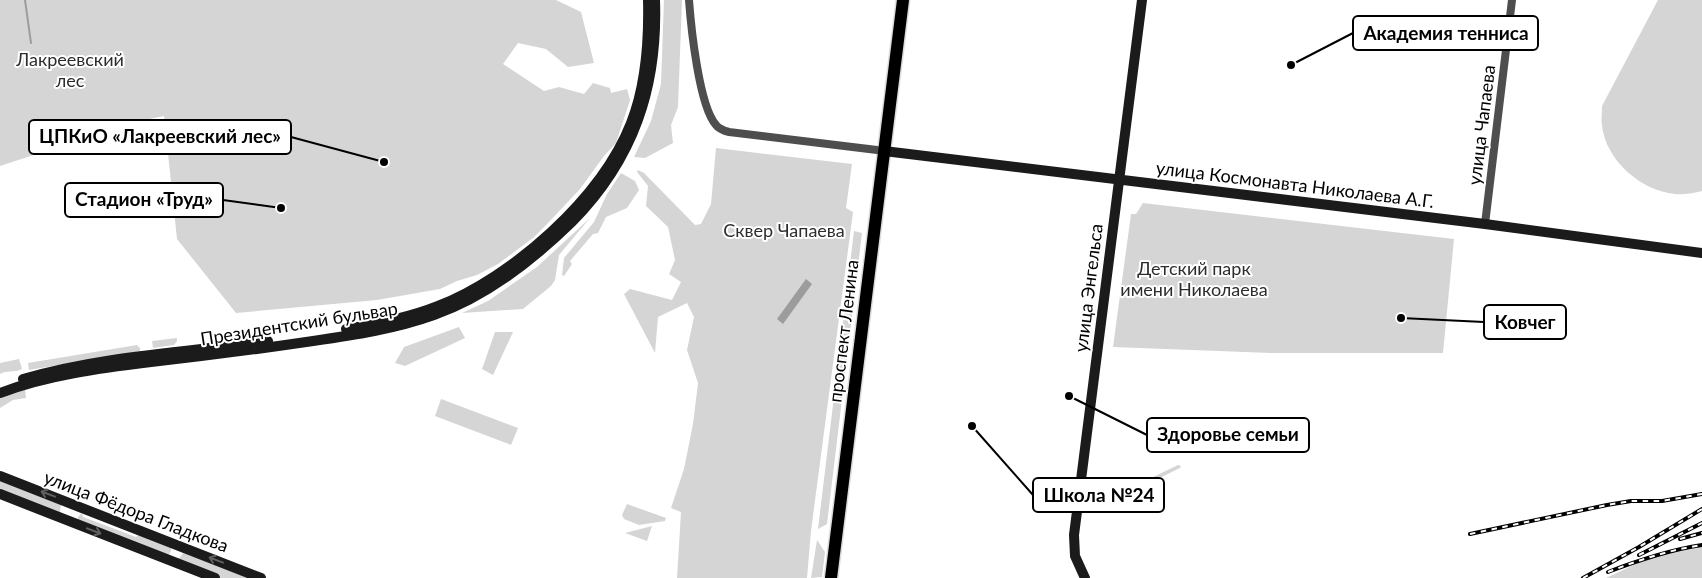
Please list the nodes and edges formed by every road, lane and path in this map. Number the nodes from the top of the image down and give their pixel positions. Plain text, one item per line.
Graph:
1 (648, 0) edge
2 (655, 0) edge
3 (690, 0) edge
4 (896, 0) edge
5 (903, 0) edge
6 (1142, 0) edge
7 (1512, 0) edge
8 (881, 150) junction
9 (1119, 180) junction
10 (1485, 224) junction
11 (1702, 253) edge
12 (253, 346) junction
13 (0, 387) edge
14 (0, 393) edge
15 (0, 476) edge
16 (0, 494) edge
17 (71, 503) junction
18 (65, 519) junction
19 (178, 545) junction
20 (172, 561) junction
21 (216, 578) edge
22 (261, 578) edge
23 (824, 578) edge
24 (831, 578) edge
25 (1085, 578) edge

1 - 12 main road, Президентский бульвар
2 - 12 main road, Президентский бульвар
3 - 8 street, улица Космонавта Николаева А.Г.
4 - 8 main road, проспект Ленина
5 - 8 main road, проспект Ленина
6 - 9 main road, улица Энгельса
7 - 10 street, улица Чапаева
8 - 9 main road, улица Космонавта Николаева А.Г.
8 - 23 main road, проспект Ленина
8 - 24 main road, проспект Ленина
9 - 10 main road, улица Космонавта Николаева А.Г.
9 - 25 main road, улица Энгельса
10 - 11 main road, улица Космонавта Николаева А.Г.
12 - 13 main road, Президентский бульвар
12 - 14 main road, Президентский бульвар
17 -> 15 main road, улица Фёдора Гладкова
16 - 18 main road, улица Фёдора Гладкова
17 - 18 main road
17 - 19 main road, улица Фёдора Гладкова
18 -> 20 main road, улица Фёдора Гладкова
19 - 20 main road
22 -> 19 main road, улица Фёдора Гладкова
20 - 21 main road, улица Фёдора Гладкова

